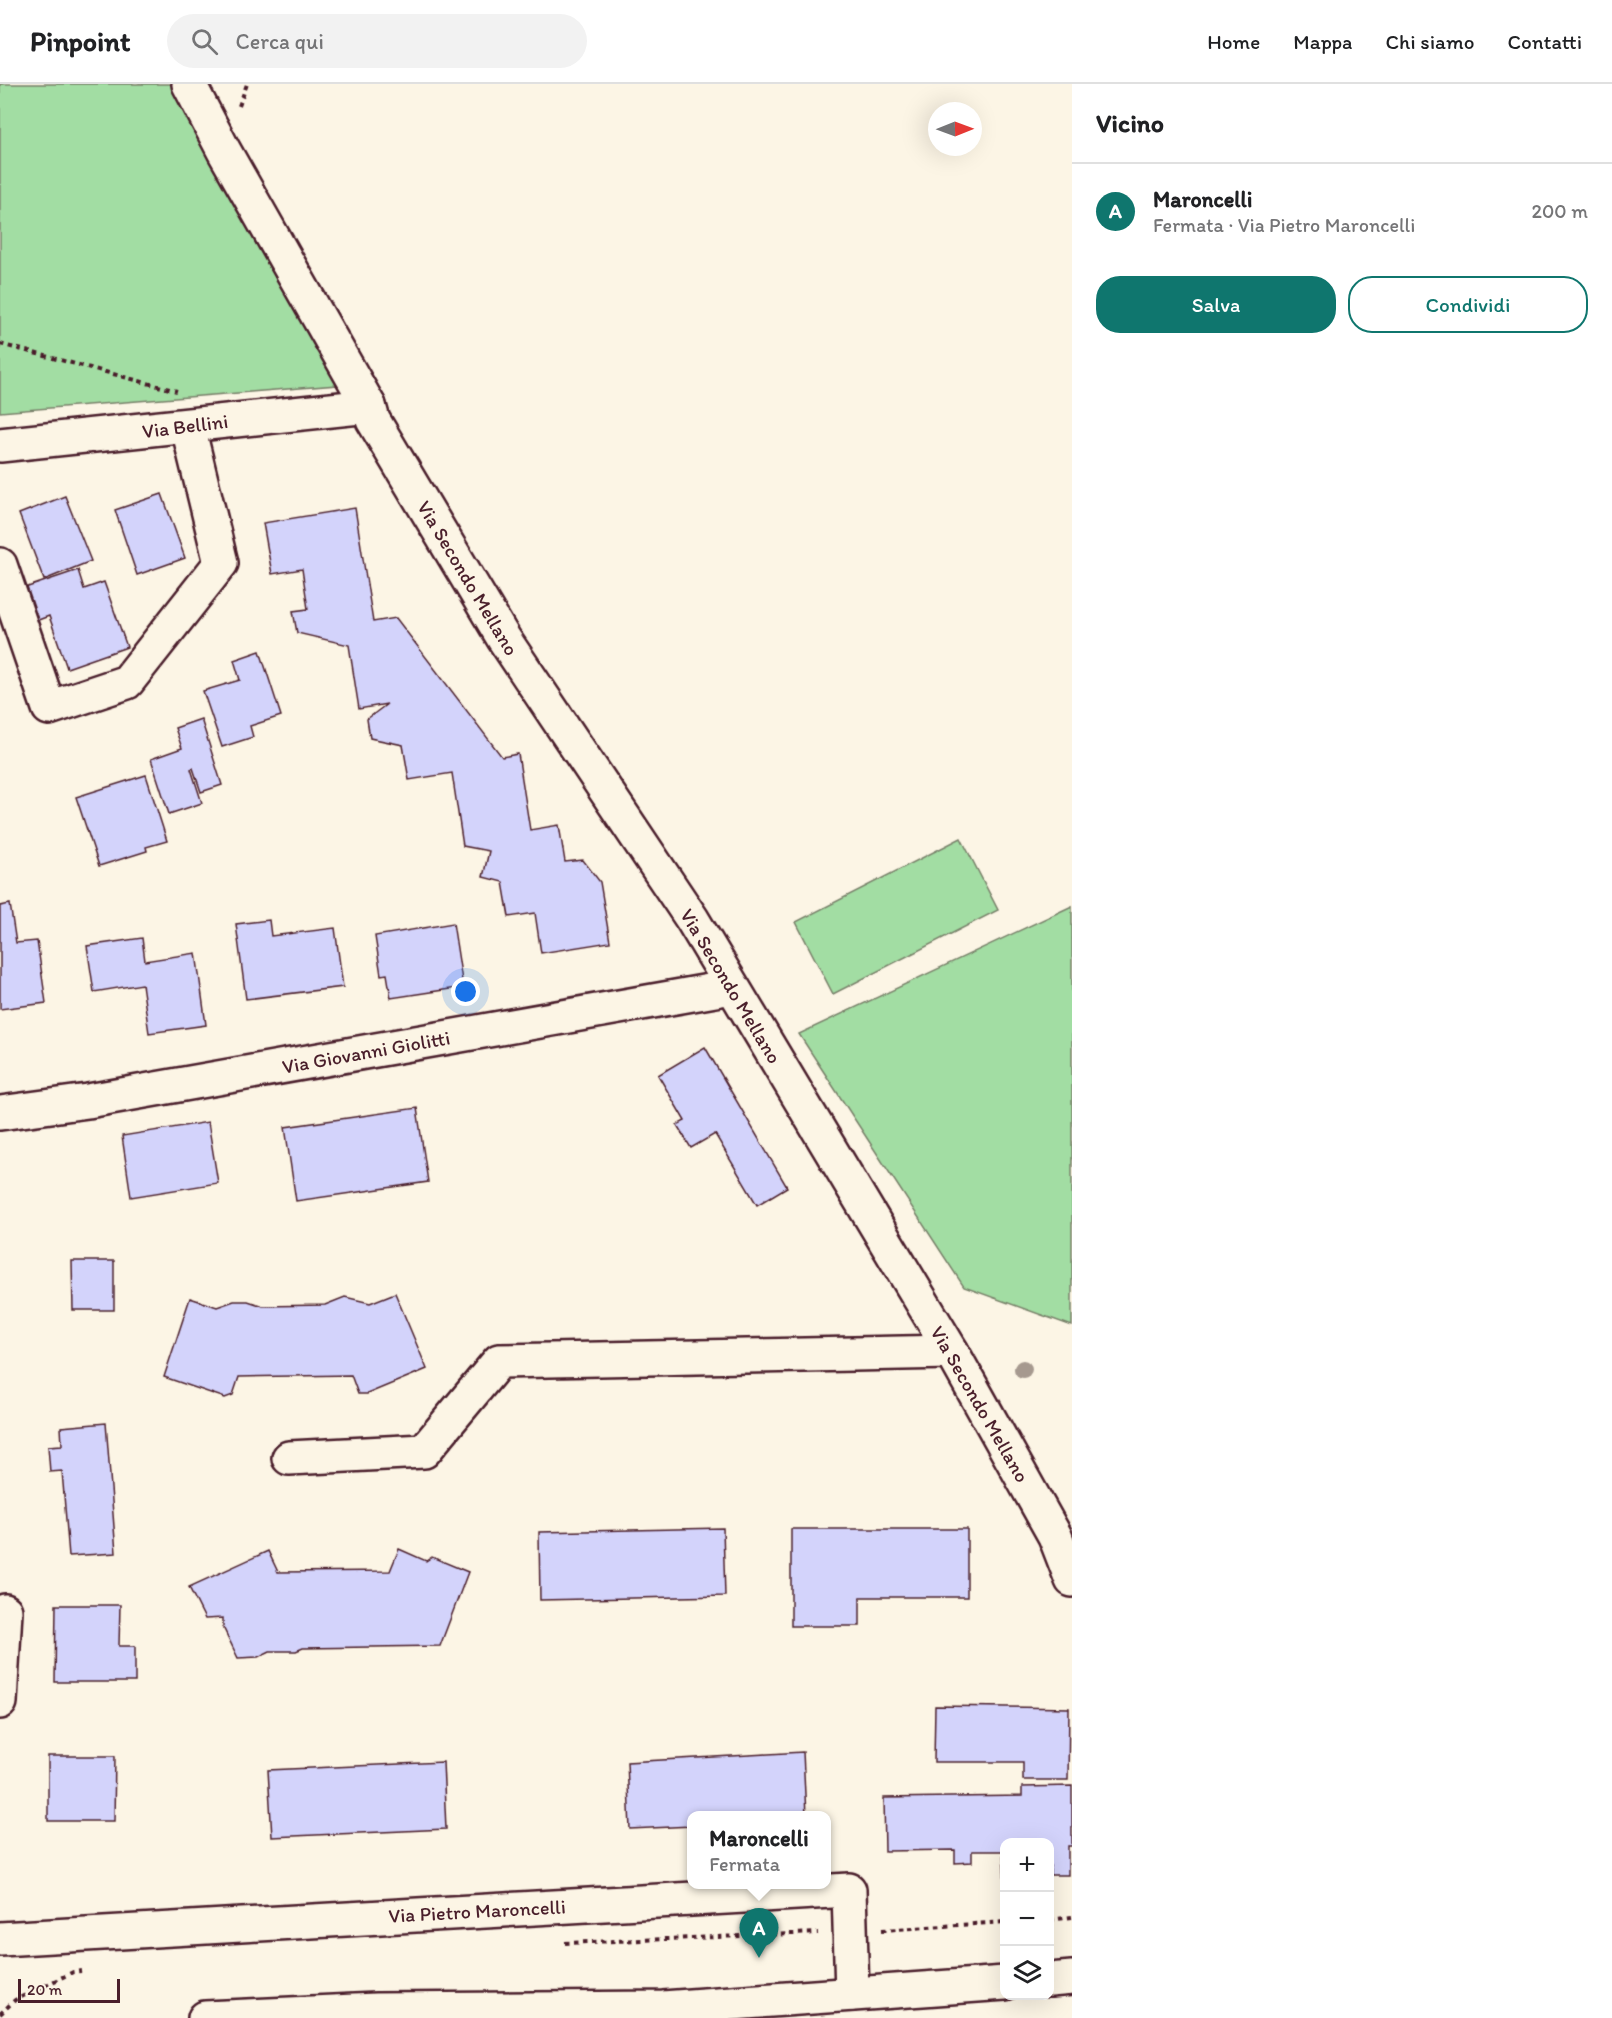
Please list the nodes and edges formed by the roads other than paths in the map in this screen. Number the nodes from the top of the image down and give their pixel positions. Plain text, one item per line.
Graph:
1 (189, 84) edge
2 (369, 406) junction
3 (188, 427) junction
4 (0, 445) edge
5 (0, 564) edge
6 (732, 987) junction
7 (0, 1113) edge
8 (952, 1352) junction
9 (289, 1458) dead end
10 (1072, 1580) edge
11 (5, 1611) dead end
12 (0, 1702) edge
13 (0, 1939) edge
14 (1072, 1978) edge
15 (1054, 1980) edge
16 (1000, 1983) edge
17 (852, 1994) junction
18 (205, 2018) edge

1 - 2 street, Via Secondo Mellano
2 - 3 street, Via Bellini
2 - 6 street, Via Secondo Mellano
3 - 4 street, Via Bellini
3 - 5 street
6 - 7 street, Via Giovanni Giolitti
6 - 8 street, Via Secondo Mellano
8 - 9 street
8 - 10 street, Via Secondo Mellano
11 - 12 street
13 - 17 street, Via Pietro Maroncelli
14 - 15 street
16 - 17 street
17 - 18 street

